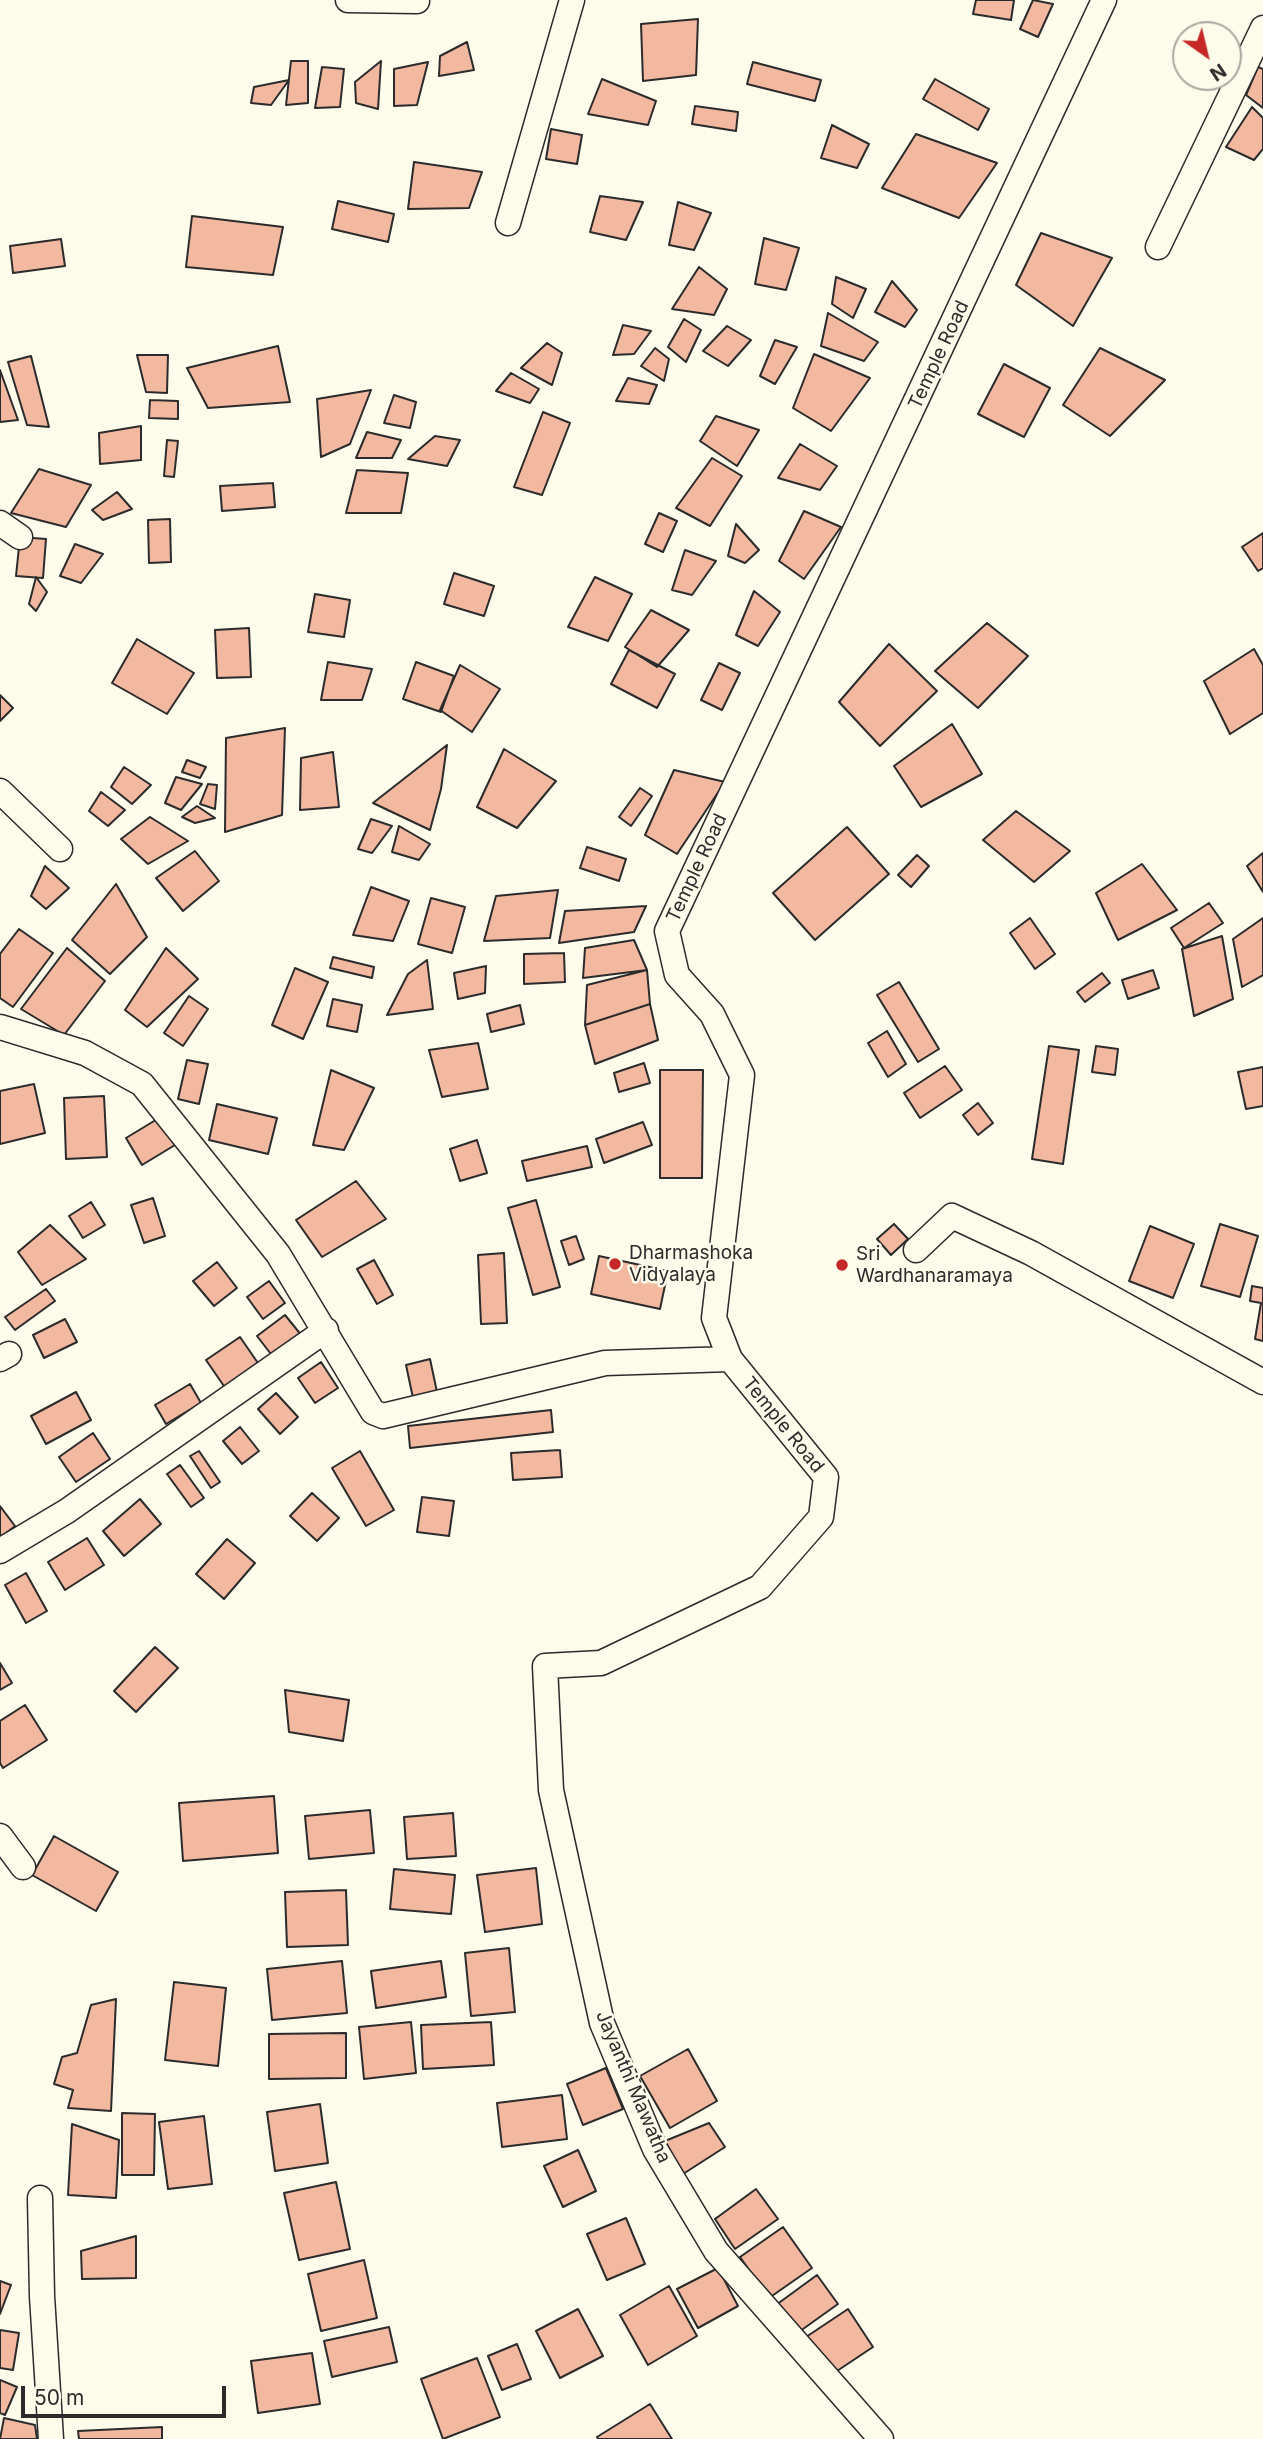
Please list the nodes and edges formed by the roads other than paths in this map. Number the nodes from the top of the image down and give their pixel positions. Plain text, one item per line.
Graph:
1 (348, 0) edge
2 (572, 0) edge
3 (1104, 0) edge
4 (417, 1) edge
5 (1263, 28) edge
6 (508, 223) dead end
7 (1158, 247) dead end
8 (0, 791) edge
9 (60, 849) dead end
10 (0, 1027) edge
11 (916, 1250) dead end
12 (326, 1330) junction
13 (730, 1359) junction
14 (1263, 1382) edge
15 (0, 1551) edge
16 (545, 1666) joint
17 (0, 1836) edge
18 (23, 1867) dead end
19 (40, 2197) dead end
20 (51, 2439) edge
21 (881, 2439) edge

1 - 4 street
2 - 6 street
3 - 13 street, Temple Road
5 - 7 street
8 - 9 street
10 - 12 street
11 - 14 street
12 - 13 street
12 - 15 street
13 - 16 street, Temple Road
16 - 21 street, Jayanthi Mawatha
17 - 18 street
19 - 20 street

